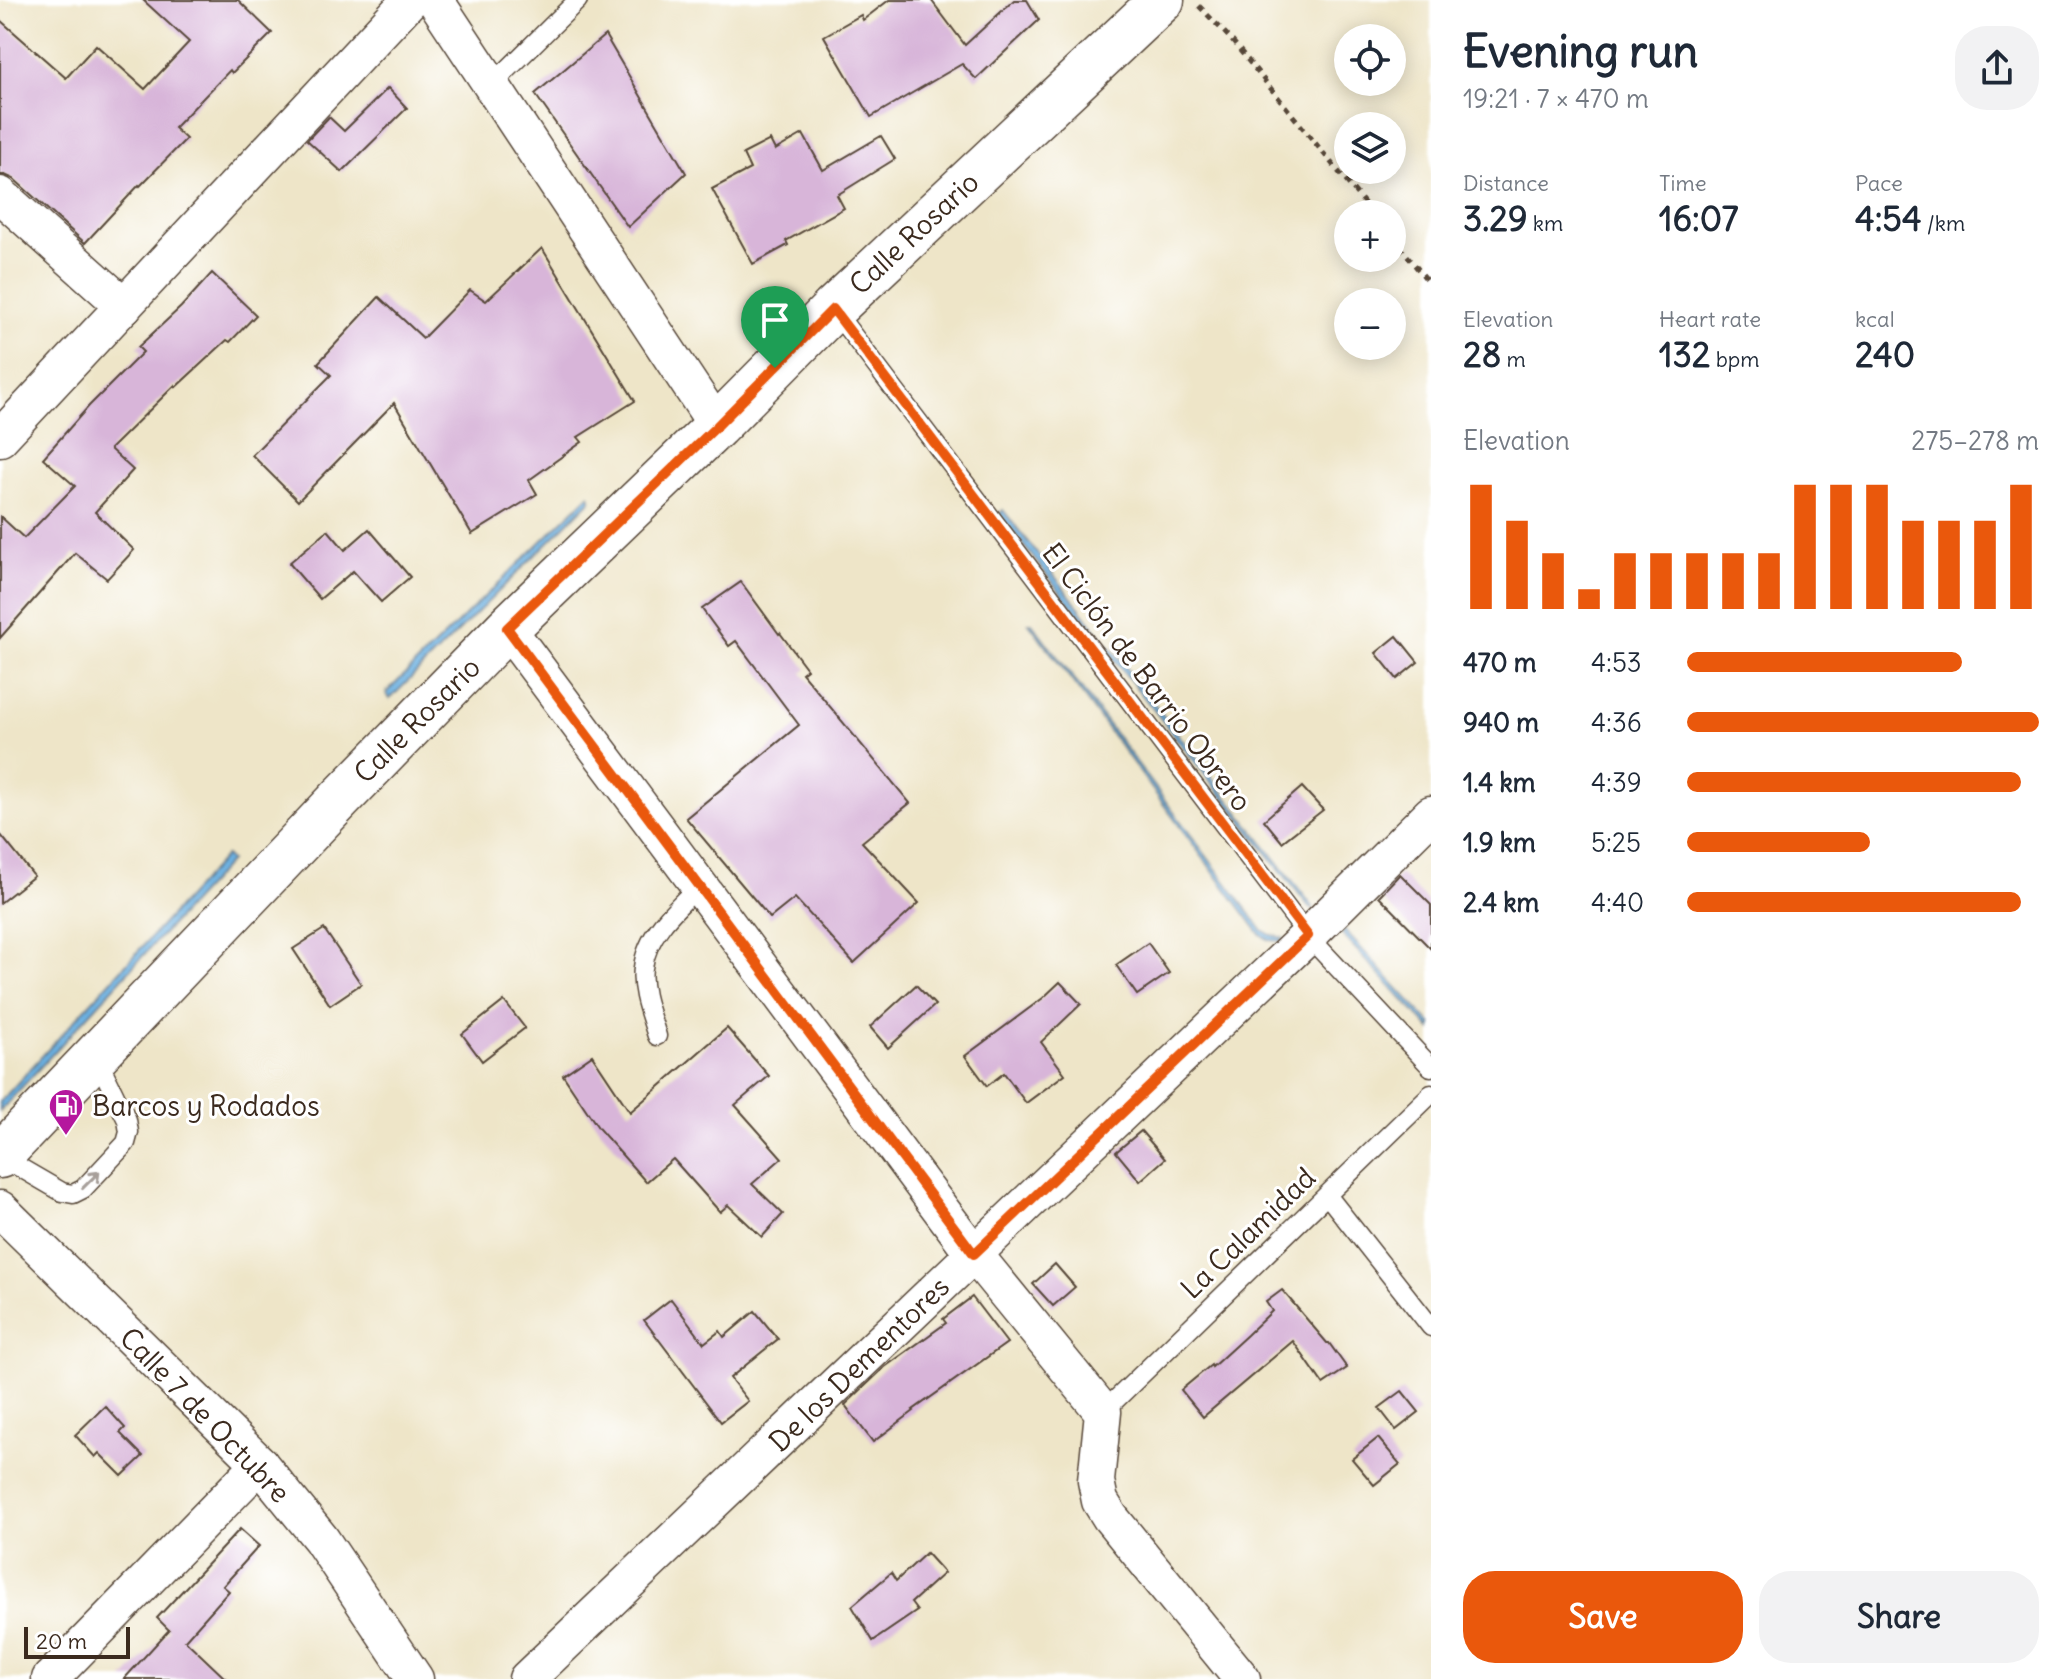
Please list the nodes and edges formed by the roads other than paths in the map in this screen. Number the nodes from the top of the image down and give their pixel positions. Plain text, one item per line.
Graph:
1 (410, 0) edge
2 (435, 0) edge
3 (578, 0) edge
4 (1141, 7) edge
5 (491, 86) junction
6 (0, 195) edge
7 (124, 306) junction
8 (833, 309) junction
9 (717, 426) junction
10 (0, 438) edge
11 (507, 628) junction
12 (1431, 814) edge
13 (699, 886) junction
14 (1308, 936) junction
15 (657, 1036) dead end
16 (96, 1056) junction
17 (1431, 1067) edge
18 (1431, 1094) edge
19 (0, 1156) edge
20 (1327, 1195) junction
21 (0, 1209) edge
22 (974, 1254) junction
23 (1431, 1327) edge
24 (1103, 1412) junction
25 (260, 1464) junction
26 (50, 1679) edge
27 (415, 1679) edge
28 (527, 1679) edge
29 (1242, 1679) edge

1 - 7 street
2 - 5 street
3 - 5 lane
4 - 8 main road, Calle Rosario
5 - 9 street
6 - 7 street
7 - 10 street
8 - 9 main road, Calle Rosario
8 - 14 lane, El Ciclón de Barrio Obrero
9 - 11 main road, Calle Rosario
11 - 13 street
11 - 16 main road, Calle Rosario
12 - 14 street, De los Dementores
13 - 15 lane
13 - 22 street
14 - 17 lane, El Ciclón de Barrio Obrero
14 - 22 street, De los Dementores
16 - 19 main road, Calle Rosario
19 -> 16 lane
18 - 20 lane, La Calamidad
20 - 23 lane
20 - 24 lane, La Calamidad
21 - 25 street, Calle 7 de Octubre
22 - 24 street
22 - 28 street, De los Dementores
24 - 29 street
25 - 26 street
25 - 27 street, Calle 7 de Octubre

